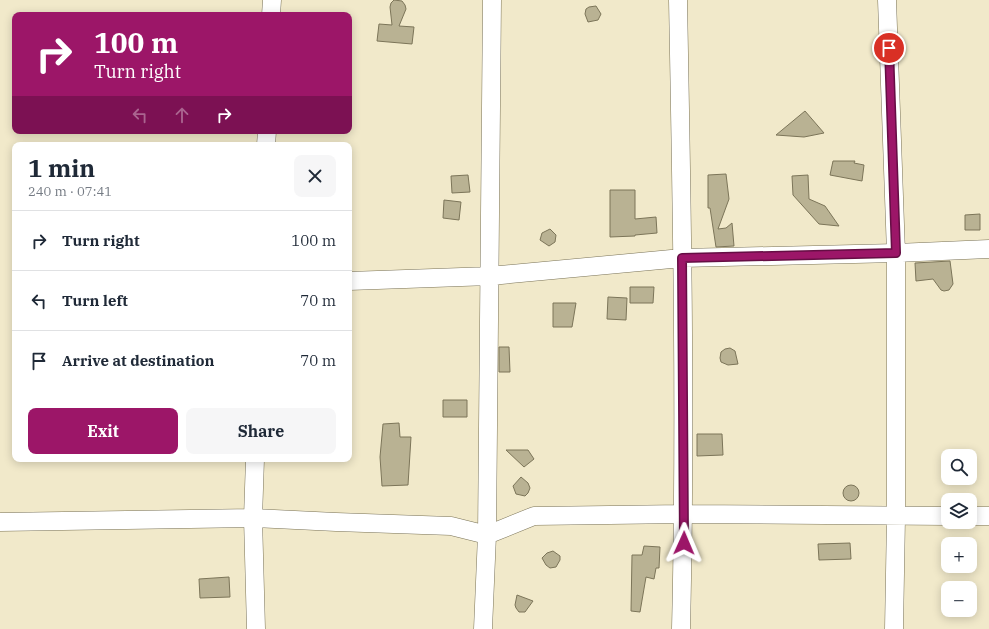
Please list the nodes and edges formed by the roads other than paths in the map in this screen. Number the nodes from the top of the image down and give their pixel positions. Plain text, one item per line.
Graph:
1 (272, 0) edge
2 (492, 0) edge
3 (678, 0) edge
4 (887, 0) edge
5 (271, 12) edge
6 (989, 249) edge
7 (896, 253) junction
8 (682, 258) junction
9 (490, 276) junction
10 (352, 281) edge
11 (255, 462) edge
12 (684, 514) junction
13 (941, 516) edge
14 (977, 516) edge
15 (989, 516) edge
16 (896, 517) junction
17 (253, 518) junction
18 (0, 522) edge
19 (487, 536) junction
20 (256, 629) edge
21 (483, 629) edge
22 (681, 629) edge
23 (894, 629) edge

1 - 5 street
2 - 9 street
3 - 8 street
4 - 7 street
6 - 7 street
7 - 8 street
7 - 16 street
8 - 9 street
8 - 12 street
9 - 10 street
9 - 19 street
11 - 17 street
12 - 16 street
12 - 19 street
12 - 22 street
13 - 16 street
14 - 15 street
16 - 23 street
17 - 18 street
17 - 19 street
17 - 20 street
19 - 21 street

